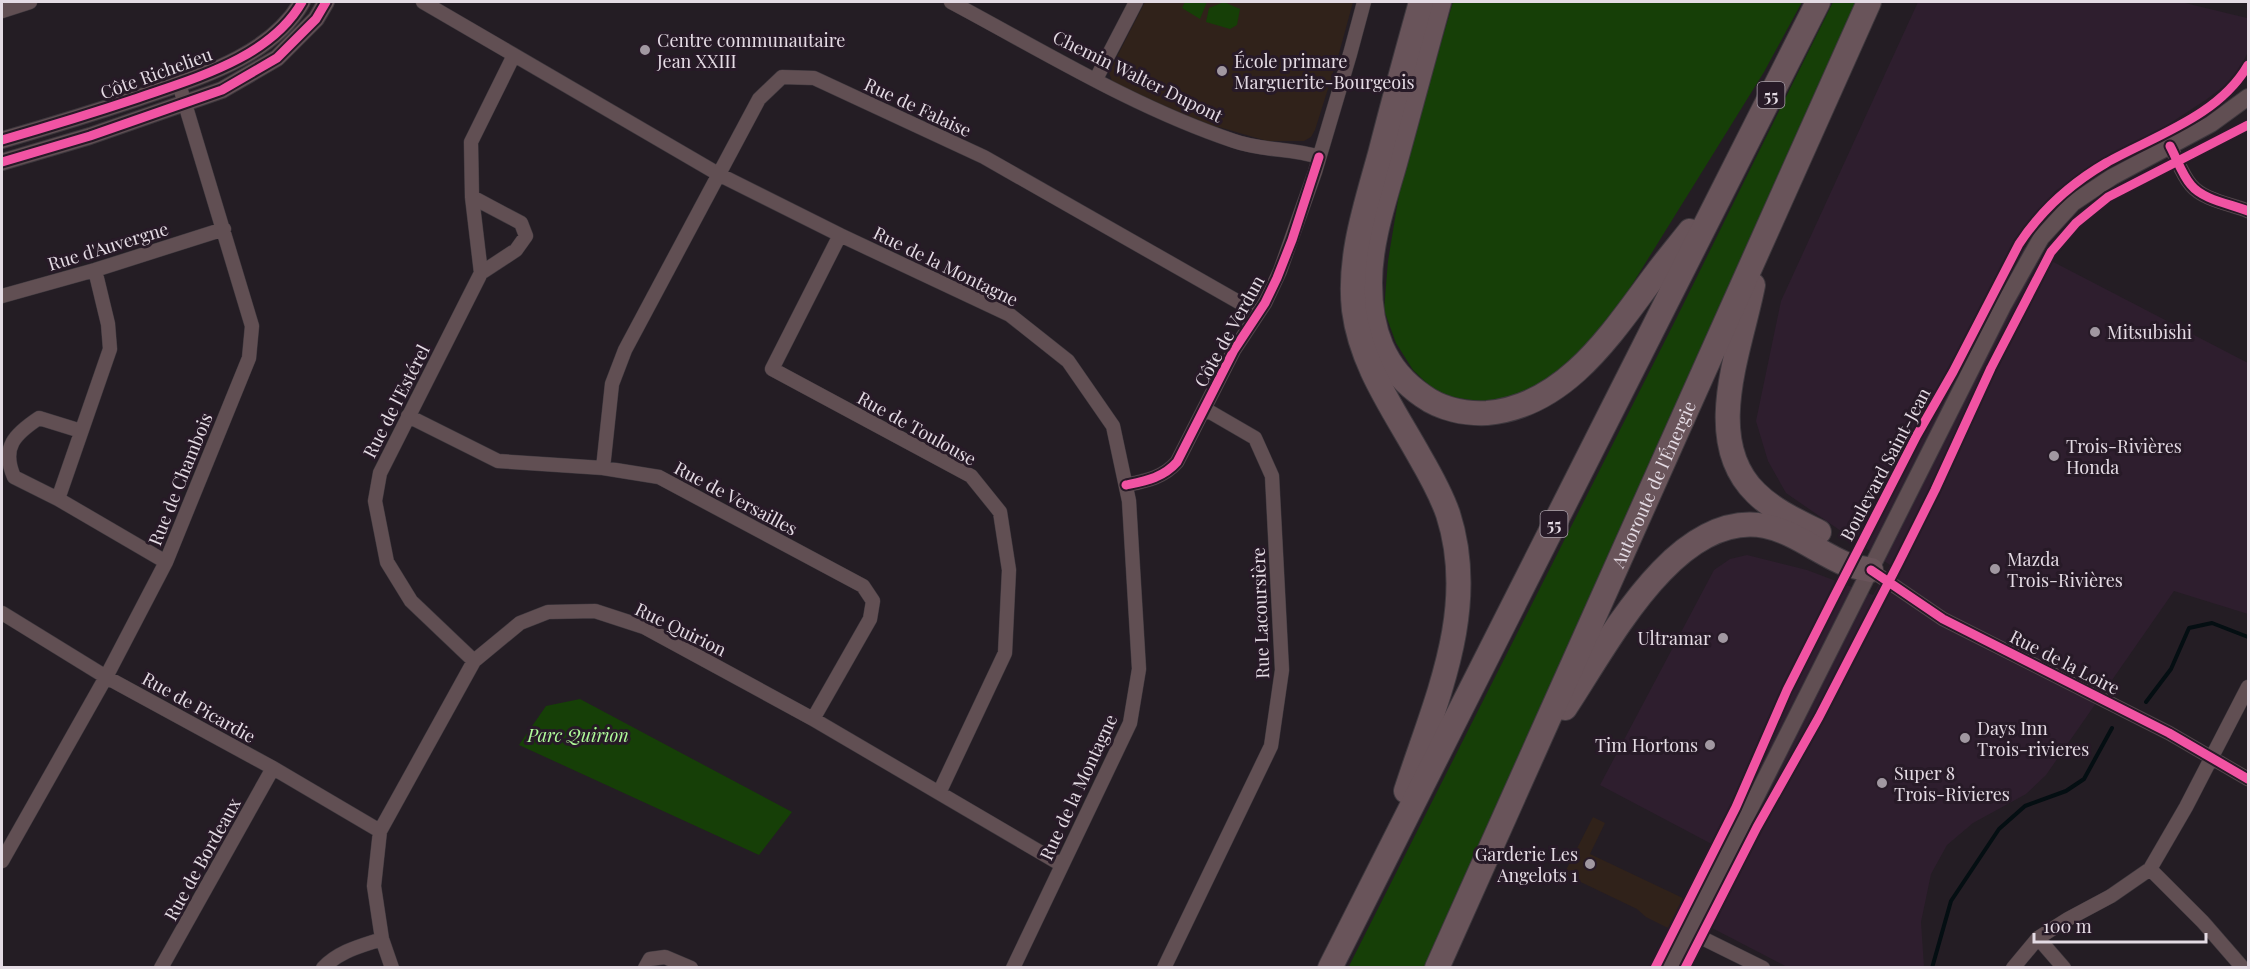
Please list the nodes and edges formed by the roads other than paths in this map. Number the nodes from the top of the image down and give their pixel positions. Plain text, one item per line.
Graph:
1 (30, 2) edge
2 (302, 2) edge
3 (326, 2) edge
4 (423, 2) edge
5 (951, 2) edge
6 (1136, 2) edge
7 (1364, 2) edge
8 (1421, 2) edge
9 (1439, 2) edge
10 (1818, 2) edge
11 (1869, 2) edge
12 (2, 11) edge
13 (514, 55) junction
14 (1096, 79) junction
15 (179, 84) junction
16 (2248, 86) edge
17 (2242, 101) edge
18 (184, 103) junction
19 (2, 141) edge
20 (2170, 146) junction
21 (1319, 157) junction
22 (2, 162) edge
23 (720, 175) junction
24 (1723, 189) junction
25 (472, 197) junction
26 (2248, 211) edge
27 (224, 230) junction
28 (840, 235) junction
29 (1760, 245) junction
30 (95, 270) junction
31 (481, 273) junction
32 (2, 296) edge
33 (1258, 313) junction
34 (1205, 409) junction
35 (408, 416) junction
36 (81, 431) junction
37 (603, 468) junction
38 (1126, 485) junction
39 (58, 499) junction
40 (166, 562) junction
41 (1871, 570) junction
42 (2, 613) edge
43 (474, 661) junction
44 (106, 677) junction
45 (2248, 687) edge
46 (813, 719) junction
47 (2212, 756) junction
48 (1527, 765) junction
49 (273, 768) junction
50 (2248, 780) edge
51 (939, 793) junction
52 (380, 831) junction
53 (1385, 859) junction
54 (2, 861) edge
55 (1062, 865) junction
56 (2150, 869) junction
57 (1688, 931) junction
58 (2038, 938) junction
59 (382, 939) junction
60 (161, 968) edge
61 (323, 968) edge
62 (392, 968) edge
63 (645, 968) edge
64 (691, 968) edge
65 (1013, 968) edge
66 (1164, 968) edge
67 (1330, 968) edge
68 (1437, 968) edge
69 (1670, 968) edge
70 (1763, 968) edge
71 (2013, 968) edge
72 (2064, 968) edge
73 (2243, 968) edge

1 - 12 street
2 - 15 street, Côte Richelieu
3 - 18 street, Côte Richelieu
4 - 13 street, Rue de la Montagne
5 - 14 street, Chemin Walter Dupont
6 - 14 street
7 - 21 street, Côte de Verdun
8 - 53 highway
9 - 24 highway
10 - 24 highway, 55
11 - 29 highway, Autoroute de l'Énergie
13 - 23 street, Rue de la Montagne
13 - 25 street
14 - 21 street, Chemin Walter Dupont
15 - 18 street, Rue de Chambois
15 - 19 street, Côte Richelieu
16 - 17 street, Boulevard Saint-Jean
17 - 20 street, Boulevard Saint-Jean
18 - 22 street, Côte Richelieu
18 - 27 street, Rue de Chambois
20 - 26 street
20 - 41 street, Boulevard Saint-Jean
21 - 33 street, Côte de Verdun
23 - 28 street, Rue de la Montagne
23 - 33 street, Rue de Falaise
23 - 37 street, Rue de Falaise
24 - 53 highway, 55
25 - 31 street
25 - 31 street, Rue de l'Estérel
27 - 30 street, Rue d'Auvergne
27 - 40 street, Rue de Chambois
28 - 38 street, Rue de la Montagne
28 - 51 street, Rue de Toulouse
29 - 41 highway
29 - 48 highway, Autoroute de l'Énergie
30 - 32 street, Rue d'Auvergne
30 - 36 street
31 - 35 street, Rue de l'Estérel
33 - 34 street, Côte de Verdun
34 - 38 street, Côte de Verdun
34 - 66 street, Rue Lacoursière
35 - 37 street, Rue de Versailles
35 - 43 street, Rue de l'Estérel
36 - 39 street
36 - 39 street
37 - 46 street, Rue de Versailles
38 - 55 street, Rue de la Montagne
39 - 40 street
40 - 44 street, Rue de Chambois
41 - 47 street, Rue de la Loire
41 - 48 highway
41 - 57 street, Boulevard Saint-Jean
42 - 44 street, Rue de Picardie
43 - 46 street, Rue Quirion
43 - 52 street, Rue Quirion
44 - 49 street, Rue de Picardie
44 - 54 street, Rue de Chambois
45 - 47 street
46 - 51 street, Rue Quirion
47 - 50 street, Rue de la Loire
47 - 56 street
48 - 68 highway, Autoroute de l'Énergie
49 - 52 street, Rue de Picardie
49 - 60 street, Rue de Bordeaux
51 - 55 street, Rue Quirion
52 - 59 street, Rue Quirion
53 - 67 highway, 55
55 - 65 street, Rue de la Montagne
56 - 58 street
56 - 73 street
57 - 69 street, Boulevard Saint-Jean
57 - 70 street
58 - 71 street
58 - 72 street
59 - 61 street
59 - 62 street, Rue Quirion
63 - 64 street

